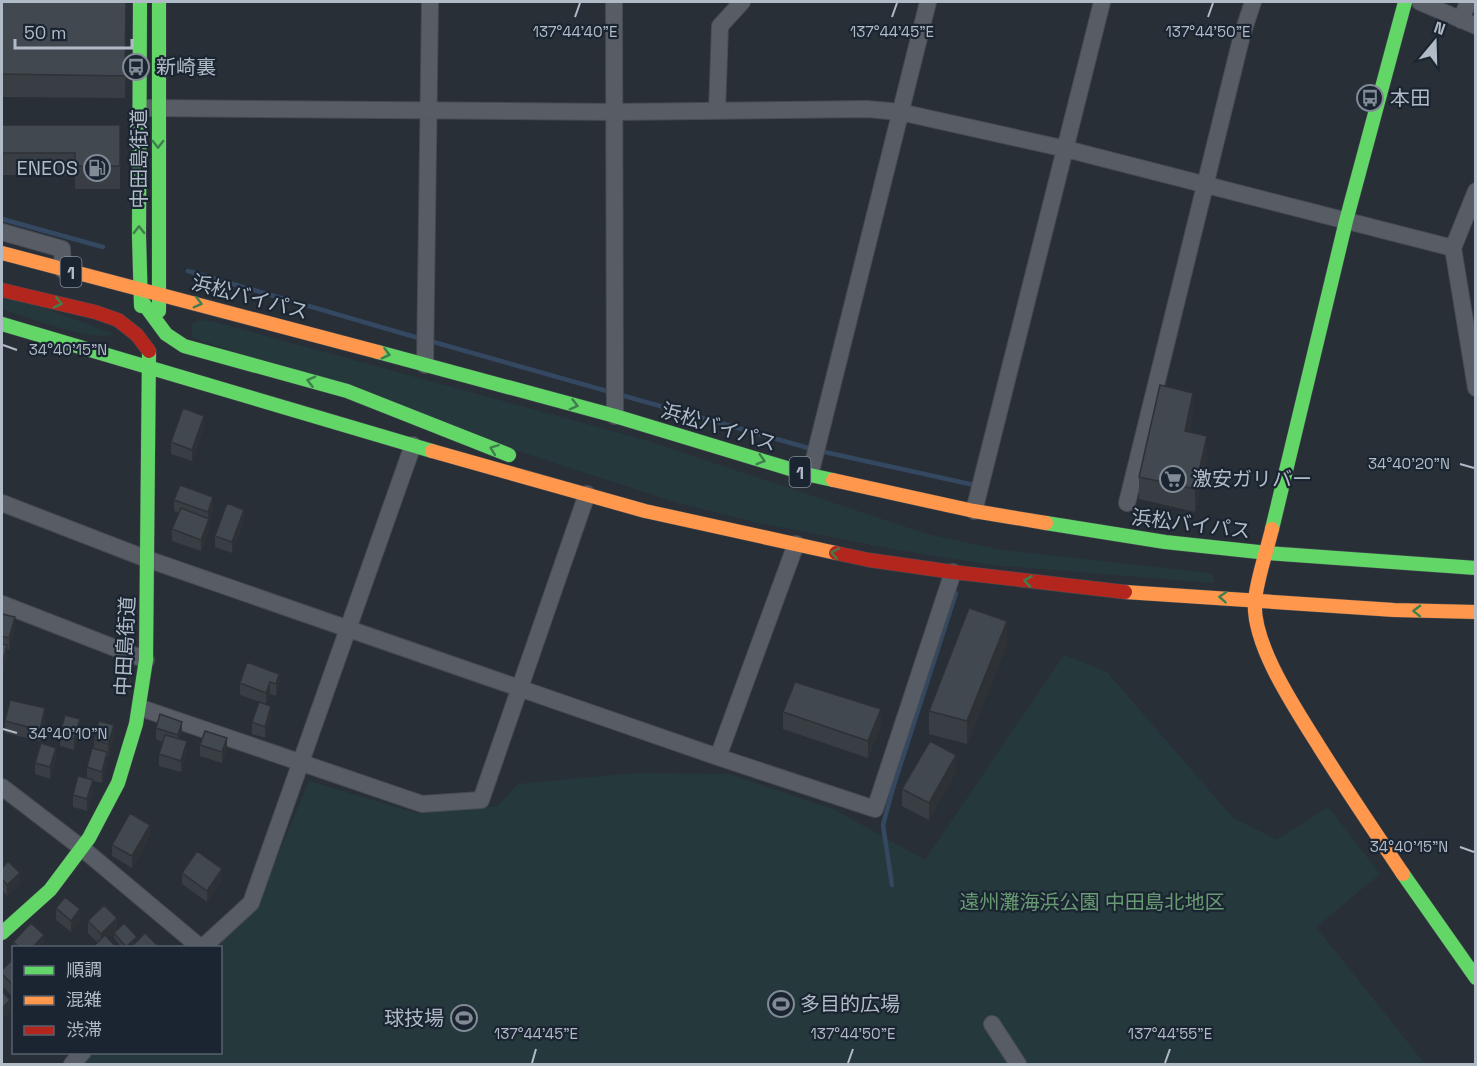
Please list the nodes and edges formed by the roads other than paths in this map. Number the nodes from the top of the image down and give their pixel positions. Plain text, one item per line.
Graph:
1 (140, 2) edge
2 (159, 2) edge
3 (430, 2) edge
4 (615, 2) edge
5 (742, 2) edge
6 (928, 2) edge
7 (1102, 2) edge
8 (1253, 2) edge
9 (1405, 2) edge
10 (1420, 2) edge
11 (1468, 2) edge
12 (1468, 23) edge
13 (139, 108) junction
14 (158, 108) junction
15 (429, 110) junction
16 (717, 111) junction
17 (614, 112) junction
18 (900, 112) junction
19 (1066, 148) junction
20 (1206, 186) junction
21 (1476, 191) edge
22 (1346, 221) junction
23 (2, 232) edge
24 (1453, 248) junction
25 (2, 254) edge
26 (63, 270) junction
27 (2, 290) edge
28 (159, 293) junction
29 (141, 294) junction
30 (2, 324) edge
31 (159, 324) junction
32 (2, 334) edge
33 (42, 338) junction
34 (149, 351) junction
35 (426, 358) junction
36 (148, 369) junction
37 (1476, 388) edge
38 (615, 411) junction
39 (413, 445) junction
40 (520, 459) dead end
41 (812, 468) junction
42 (551, 471) dead end
43 (587, 494) junction
44 (2, 503) edge
45 (1127, 503) dead end
46 (645, 511) junction
47 (974, 512) junction
48 (796, 544) junction
49 (1268, 552) junction
50 (147, 559) junction
51 (1476, 568) edge
52 (953, 572) junction
53 (1255, 600) junction
54 (2, 603) edge
55 (1476, 612) edge
56 (348, 627) junction
57 (146, 660) junction
58 (521, 688) junction
59 (141, 708) junction
60 (718, 757) junction
61 (299, 763) junction
62 (2, 787) edge
63 (83, 849) junction
64 (2, 933) edge
65 (199, 946) edge
66 (203, 946) edge
67 (1476, 978) edge
68 (992, 1024) dead end
69 (1018, 1065) edge

1 - 13 main road, 中田島街道
2 - 14 main road, 中田島街道
3 - 15 street
4 - 17 street
5 - 16 street
6 - 18 street
7 - 19 street
8 - 20 street
9 - 22 main road
10 - 12 street
11 - 12 street
13 - 14 street
29 -> 13 main road, 中田島街道
14 - 15 street
14 -> 28 main road, 中田島街道
15 - 17 street
15 - 35 street
16 - 17 street
16 - 18 street
17 - 38 street
18 - 19 street
18 - 41 street
19 - 20 street
19 - 47 street
20 - 22 street
20 - 45 street
21 - 24 street
22 - 24 street
22 - 49 main road
23 - 26 street
24 - 37 street
25 - 26 main road, 浜松バイパス / 1
26 - 29 main road, 浜松バイパス / 1
27 -> 34 main road
28 - 29 main road, 浜松バイパス / 1
28 - 31 main road, 中田島街道
28 -> 35 main road, 浜松バイパス / 1
29 - 31 main road
29 - 34 main road, 中田島街道
30 - 33 main road
31 - 34 main road, 中田島街道
40 -> 31 main road
32 - 33 street
33 - 36 main road
34 - 36 main road, 中田島街道
35 -> 38 main road, 浜松バイパス / 1
36 - 39 main road
36 - 50 main road, 中田島街道
38 -> 41 main road, 浜松バイパス / 1
39 - 43 main road
39 - 56 street
41 - 47 main road, 浜松バイパス / 1
42 - 46 main road
43 - 46 main road
43 - 58 street
44 - 50 street
46 - 48 main road
47 - 49 main road, 浜松バイパス / 1
52 -> 48 main road
48 - 60 street
49 - 51 main road, 浜松バイパス / 1
49 - 53 main road
50 - 56 street
50 - 57 main road, 中田島街道
53 -> 52 main road
52 - 60 street
55 -> 53 main road
53 - 67 main road
54 - 57 street
56 - 58 street
56 - 61 street
57 - 59 main road, 中田島街道
58 - 60 street
58 - 61 street
59 - 61 street
59 - 63 main road, 中田島街道
61 - 66 street
62 - 63 street
63 - 64 main road, 中田島街道
63 - 65 street
68 - 69 street

